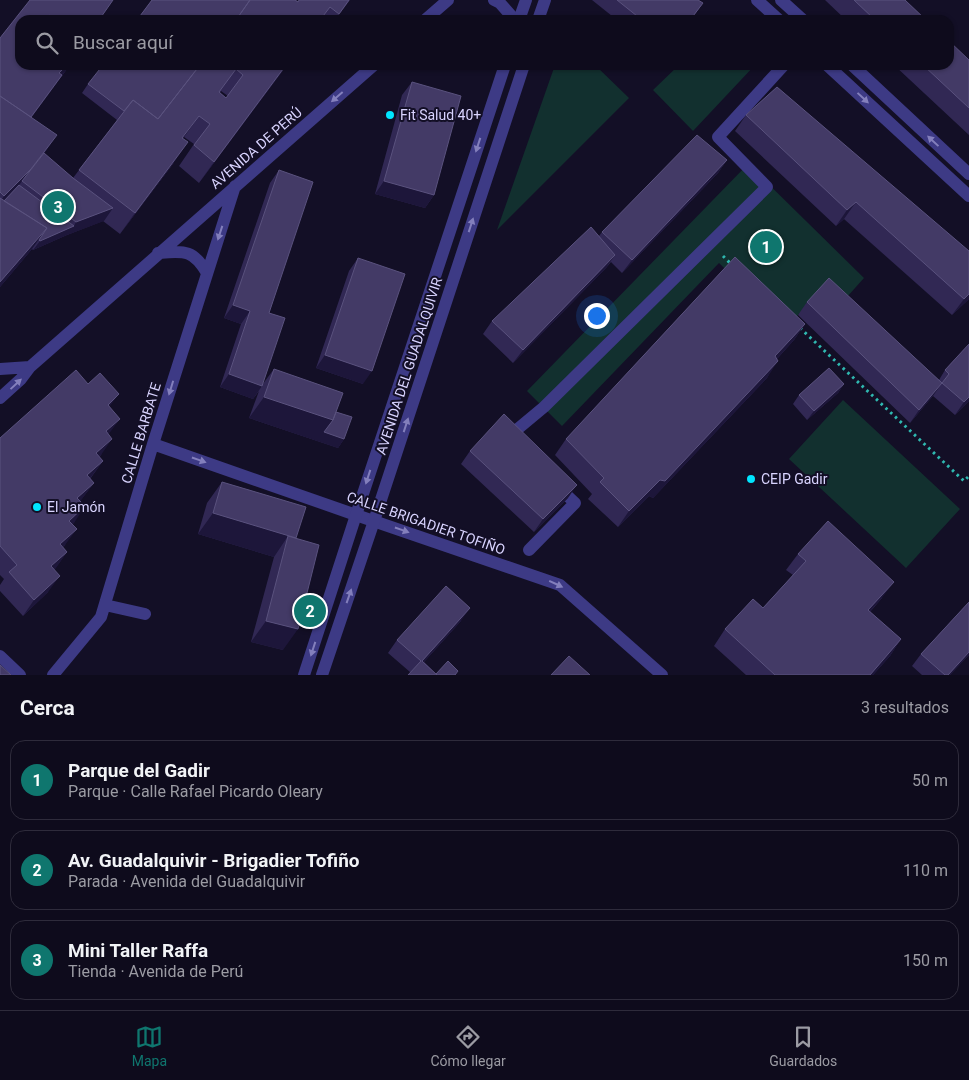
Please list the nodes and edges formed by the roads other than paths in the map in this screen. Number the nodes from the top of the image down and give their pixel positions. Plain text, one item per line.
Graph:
1 (448, 0) edge
2 (494, 0) edge
3 (526, 0) edge
4 (545, 0) edge
5 (757, 0) edge
6 (781, 0) edge
7 (431, 15) edge
8 (511, 15) edge
9 (522, 15) edge
10 (540, 15) edge
11 (774, 15) edge
12 (798, 15) edge
13 (368, 70) edge
14 (503, 70) edge
15 (522, 70) edge
16 (779, 70) edge
17 (833, 70) edge
18 (857, 70) edge
19 (969, 174) edge
20 (235, 186) junction
21 (969, 196) edge
22 (158, 253) junction
23 (207, 273) junction
24 (30, 367) junction
25 (0, 369) edge
26 (0, 398) edge
27 (153, 444) junction
28 (515, 444) edge
29 (548, 477) edge
30 (356, 515) junction
31 (374, 521) junction
32 (529, 550) dead end
33 (104, 604) junction
34 (145, 614) dead end
35 (0, 656) edge
36 (20, 675) edge
37 (54, 675) edge
38 (304, 675) edge
39 (322, 675) edge
40 (662, 675) edge

1 - 7 street
2 - 8 street
3 - 9 street
4 - 10 street
5 - 11 street
6 - 12 street
13 -> 20 street, AVENIDA DE PERÚ
14 -> 30 street, AVENIDA DEL GUADALQUIVIR
31 -> 15 street, AVENIDA DEL GUADALQUIVIR
16 - 28 street
17 -> 21 street
19 -> 18 street
20 - 22 street, AVENIDA DE PERÚ
20 -> 23 street, CALLE BARBATE
22 - 23 street
22 - 24 street, AVENIDA DE PERÚ
23 -> 27 street, CALLE BARBATE
24 - 25 street
26 -> 24 street, AVENIDA DE PERÚ
27 -> 30 street, CALLE BRIGADIER TOFIÑO
27 - 33 street, CALLE BARBATE
29 - 32 street
30 - 31 street, CALLE BRIGADIER TOFIÑO
30 -> 38 street, AVENIDA DEL GUADALQUIVIR
39 -> 31 street, AVENIDA DEL GUADALQUIVIR
31 -> 40 street, CALLE BRIGADIER TOFIÑO
33 - 34 street
33 - 37 street, CALLE BARBATE
35 - 36 street

